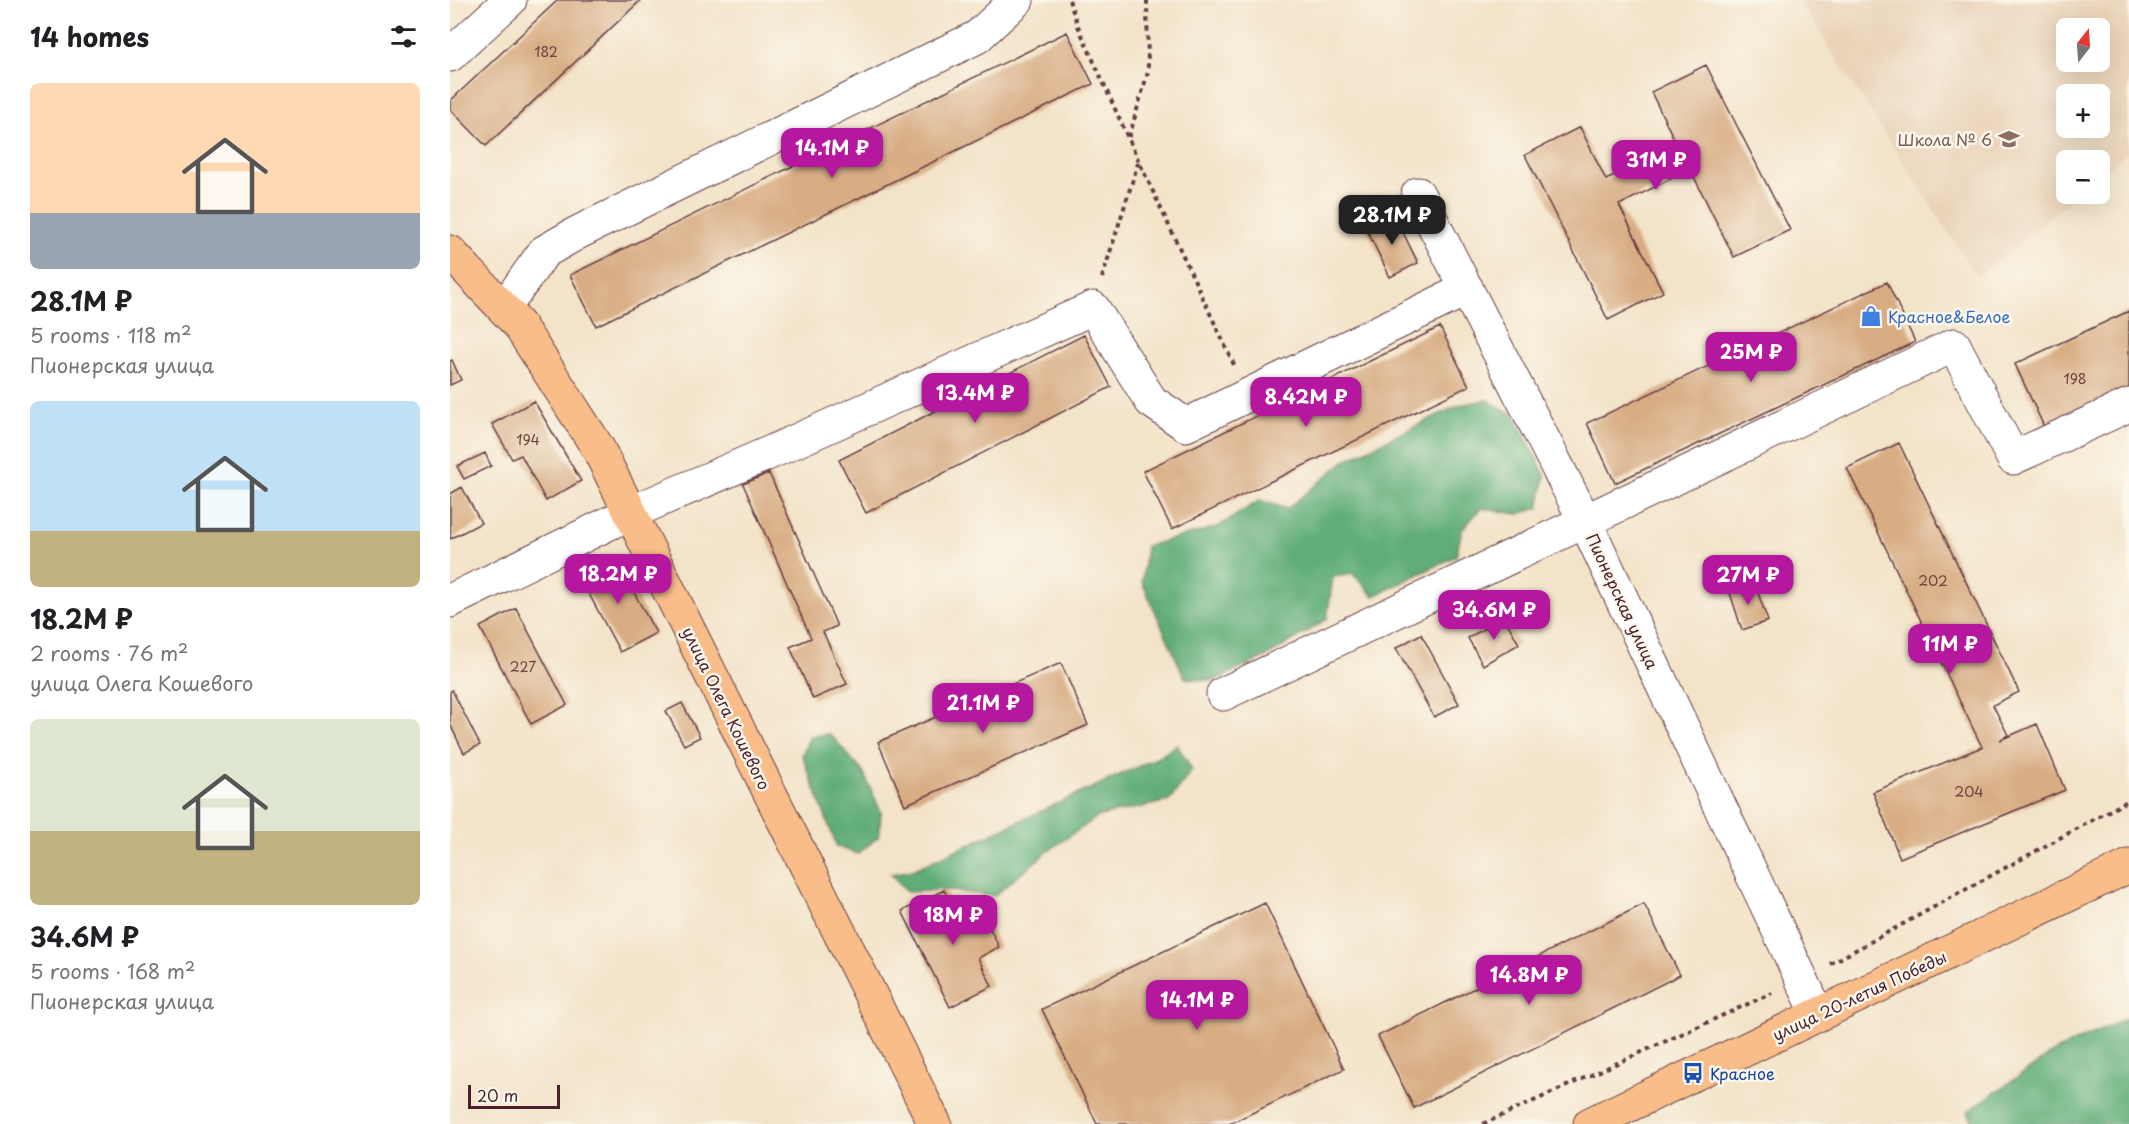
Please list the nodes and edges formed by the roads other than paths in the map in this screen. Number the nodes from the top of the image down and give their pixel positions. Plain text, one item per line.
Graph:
1 (510, 0) edge
2 (1017, 0) edge
3 (450, 55) edge
4 (1418, 194) dead end
5 (450, 252) edge
6 (1467, 289) junction
7 (504, 308) junction
8 (2129, 405) edge
9 (630, 513) junction
10 (1585, 521) junction
11 (450, 600) edge
12 (1223, 694) dead end
13 (2129, 867) edge
14 (1818, 1014) junction
15 (935, 1124) edge
16 (1590, 1124) edge

1 - 3 street
2 - 7 street
4 - 6 street, Пионерская улица
5 - 7 main road, улица Олега Кошевого
6 - 9 street
6 - 10 street, Пионерская улица
7 - 9 main road, улица Олега Кошевого
8 - 10 street
9 - 11 street
9 - 15 main road, улица Олега Кошевого
10 - 12 street
10 - 14 street, Пионерская улица
13 - 14 main road, улица 20-летия Победы
14 - 16 main road, улица 20-летия Победы

